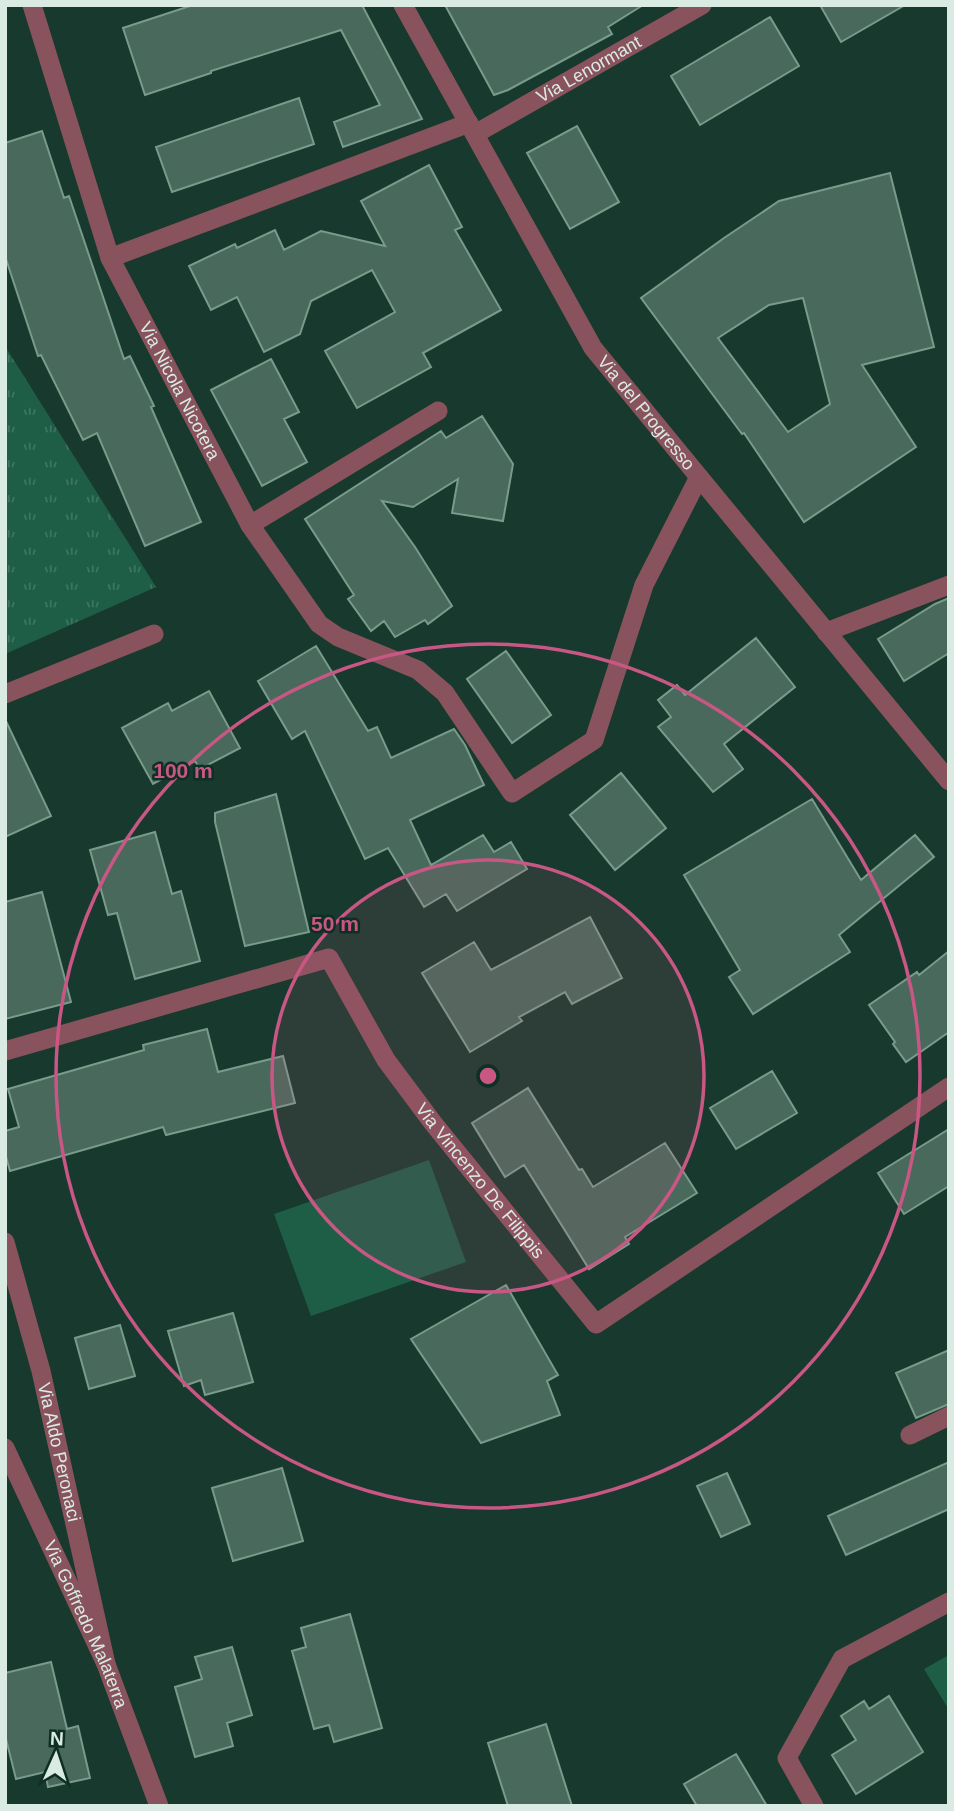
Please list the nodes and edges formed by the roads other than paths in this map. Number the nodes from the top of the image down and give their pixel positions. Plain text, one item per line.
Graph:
1 (32, 5) edge
2 (403, 5) edge
3 (702, 5) edge
4 (472, 129) junction
5 (110, 258) junction
6 (438, 411) dead end
7 (699, 477) junction
8 (250, 525) junction
9 (949, 584) edge
10 (827, 632) junction
11 (154, 634) dead end
12 (5, 694) edge
13 (949, 781) edge
14 (5, 1051) edge
15 (949, 1087) edge
16 (5, 1242) edge
17 (949, 1416) edge
18 (910, 1435) dead end
19 (5, 1448) edge
20 (949, 1602) edge
21 (106, 1664) junction
22 (159, 1806) edge
23 (814, 1806) edge

1 - 5 street, Via Nicola Nicotera
2 - 4 street, Via del Progresso
3 - 4 street, Via Lenormant
4 - 5 street, Via Lenormant
4 - 7 street, Via del Progresso
5 - 8 street, Via Nicola Nicotera
6 - 8 street
7 - 8 street, Via Nicola Nicotera
7 - 10 street, Via del Progresso
9 - 10 street
10 - 13 street, Via del Progresso
11 - 12 street
14 - 15 street, Via Vincenzo De Filippis
16 - 21 street, Via Aldo Peronaci
17 - 18 street
19 - 21 street, Via Goffredo Malaterra
20 - 23 street
21 - 22 street, Via Goffredo Malaterra

